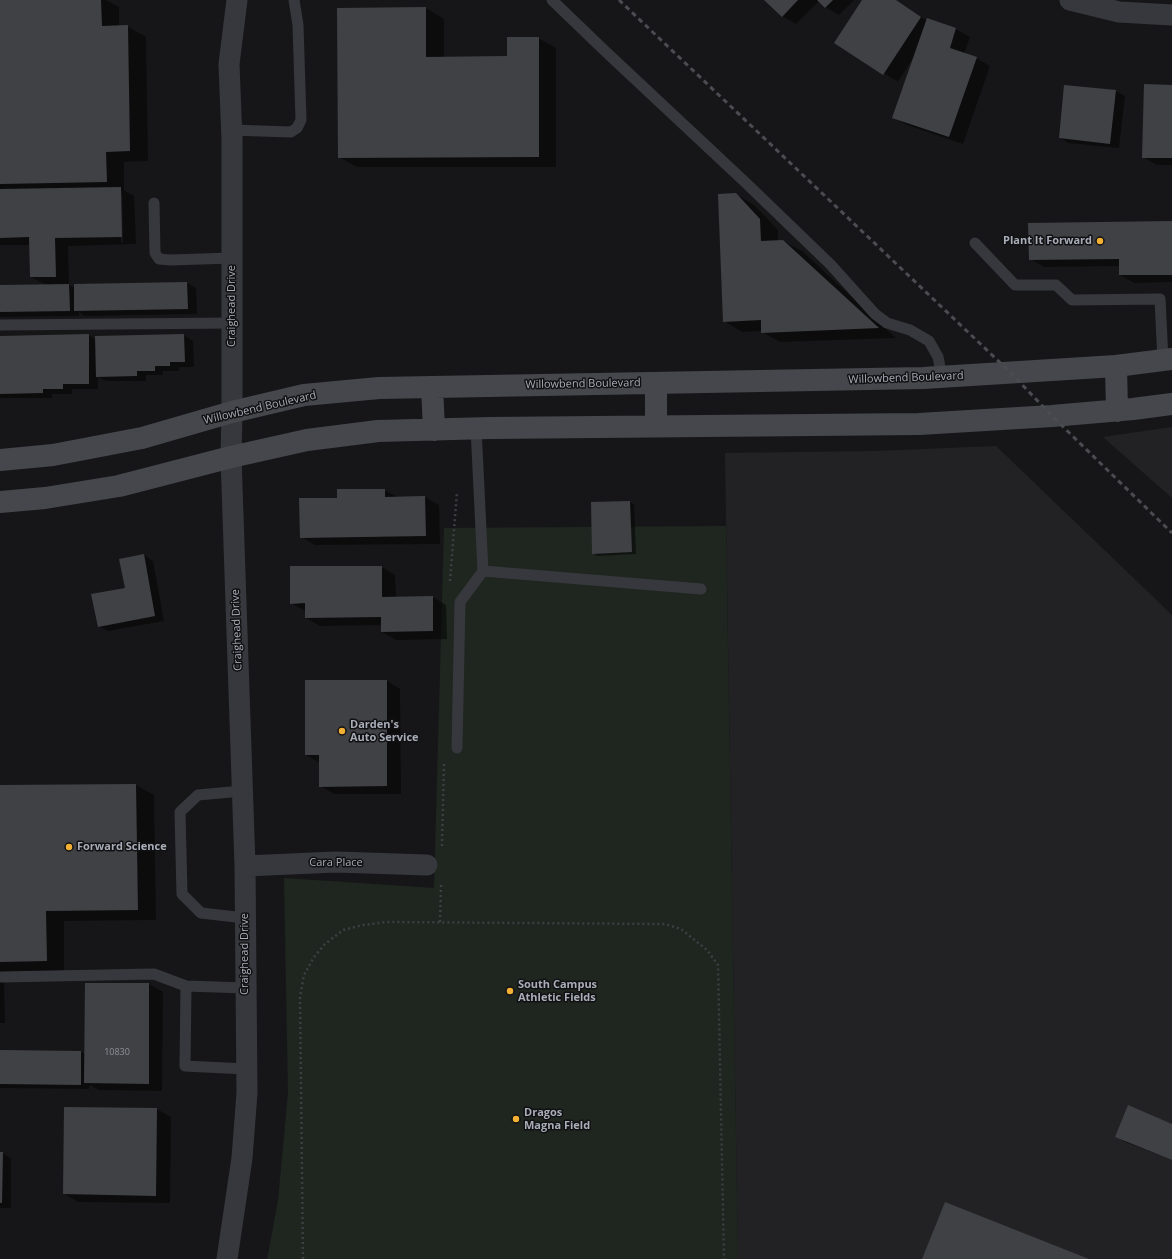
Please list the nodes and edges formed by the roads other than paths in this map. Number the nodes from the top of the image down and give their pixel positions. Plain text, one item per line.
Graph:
1 (237, 0) edge
2 (294, 0) edge
3 (552, 0) edge
4 (1070, 0) edge
5 (1172, 15) edge
6 (231, 130) junction
7 (154, 203) dead end
8 (974, 243) dead end
9 (232, 258) junction
10 (232, 323) junction
11 (0, 325) edge
12 (1167, 359) edge
13 (1116, 366) junction
14 (942, 377) junction
15 (656, 383) junction
16 (432, 387) junction
17 (1172, 404) edge
18 (1117, 410) junction
19 (232, 412) junction
20 (656, 426) junction
21 (476, 428) junction
22 (434, 430) junction
23 (231, 457) junction
24 (0, 460) edge
25 (0, 502) edge
26 (483, 572) junction
27 (700, 589) dead end
28 (457, 748) dead end
29 (242, 791) junction
30 (427, 865) dead end
31 (245, 866) junction
32 (245, 918) junction
33 (2, 977) dead end
34 (186, 986) junction
35 (246, 988) junction
36 (246, 1069) junction
37 (227, 1259) edge

1 - 6 street, Craighead Drive
2 - 6 lane
3 - 14 lane
4 - 5 street
6 - 9 street, Craighead Drive
7 - 9 lane
8 - 12 lane
9 - 10 street, Craighead Drive
10 - 11 lane
10 - 19 street, Craighead Drive
12 - 13 main road, Willowbend Boulevard
13 - 14 main road, Willowbend Boulevard
13 - 18 main road
14 - 15 main road, Willowbend Boulevard
15 - 16 main road, Willowbend Boulevard
15 - 20 main road
16 - 19 main road, Willowbend Boulevard
16 - 22 main road
17 - 18 main road
18 - 20 main road
19 - 23 street, Craighead Drive
19 - 24 main road, Willowbend Boulevard
20 - 21 main road
21 - 22 main road
21 - 26 lane
22 - 23 main road
23 - 25 main road
23 - 29 street, Craighead Drive
26 - 27 lane
26 - 28 lane
29 - 31 street, Craighead Drive
29 - 32 lane
30 - 31 street, Cara Place
31 - 32 street, Craighead Drive
32 - 35 street, Craighead Drive
33 - 34 lane
34 - 35 lane
34 - 36 lane
35 - 36 street, Craighead Drive
36 - 37 street, Craighead Drive

